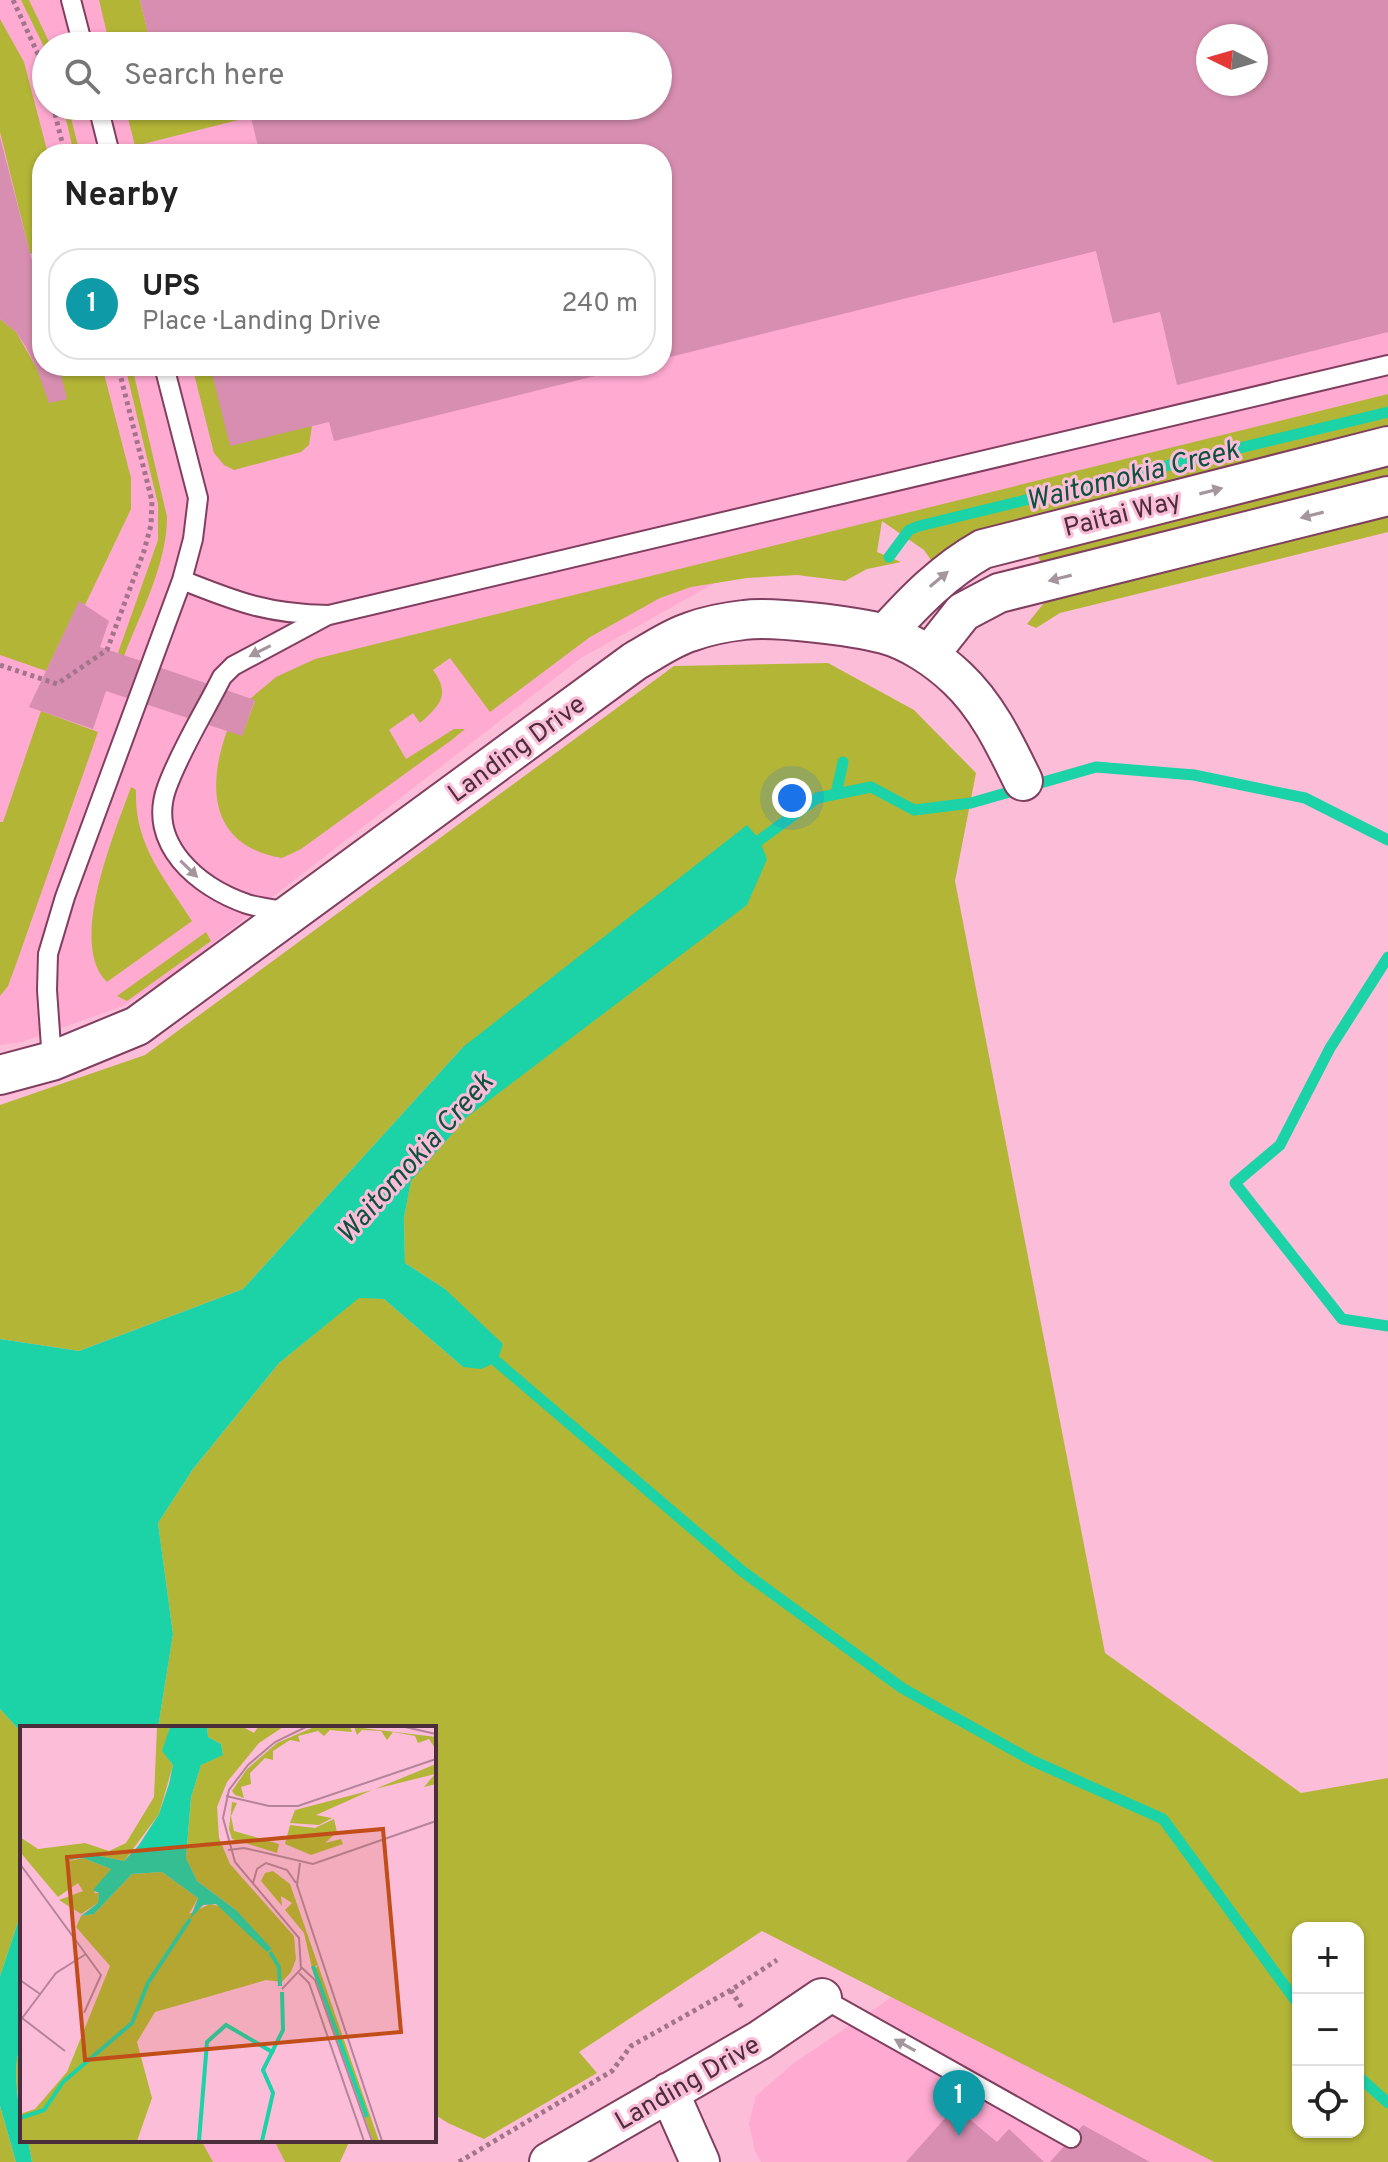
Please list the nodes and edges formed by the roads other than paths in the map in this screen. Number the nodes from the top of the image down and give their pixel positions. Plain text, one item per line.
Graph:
1 (71, 0) edge
2 (79, 32) edge
3 (102, 120) edge
4 (108, 144) edge
5 (1388, 365) edge
6 (167, 376) edge
7 (1388, 446) edge
8 (1388, 496) edge
9 (182, 580) junction
10 (329, 615) junction
11 (885, 634) junction
12 (929, 655) junction
13 (1023, 781) dead end
14 (292, 913) junction
15 (52, 1061) junction
16 (0, 1075) edge
17 (822, 1998) joint
18 (669, 2092) junction
19 (1071, 2138) dead end
20 (549, 2162) edge
21 (700, 2162) edge

1 - 2 lane
3 - 4 lane
5 - 10 lane
6 - 9 lane
11 -> 7 street, Paitai Way
8 -> 12 street, Paitai Way
9 - 10 lane
9 - 15 lane
10 -> 14 lane
11 - 12 street, Landing Drive
11 - 14 street, Landing Drive
12 - 13 street, Landing Drive
14 - 15 street, Landing Drive
15 - 16 street, Landing Drive
17 - 18 street, Landing Drive
19 -> 17 lane
18 - 20 street, Landing Drive
18 - 21 street

